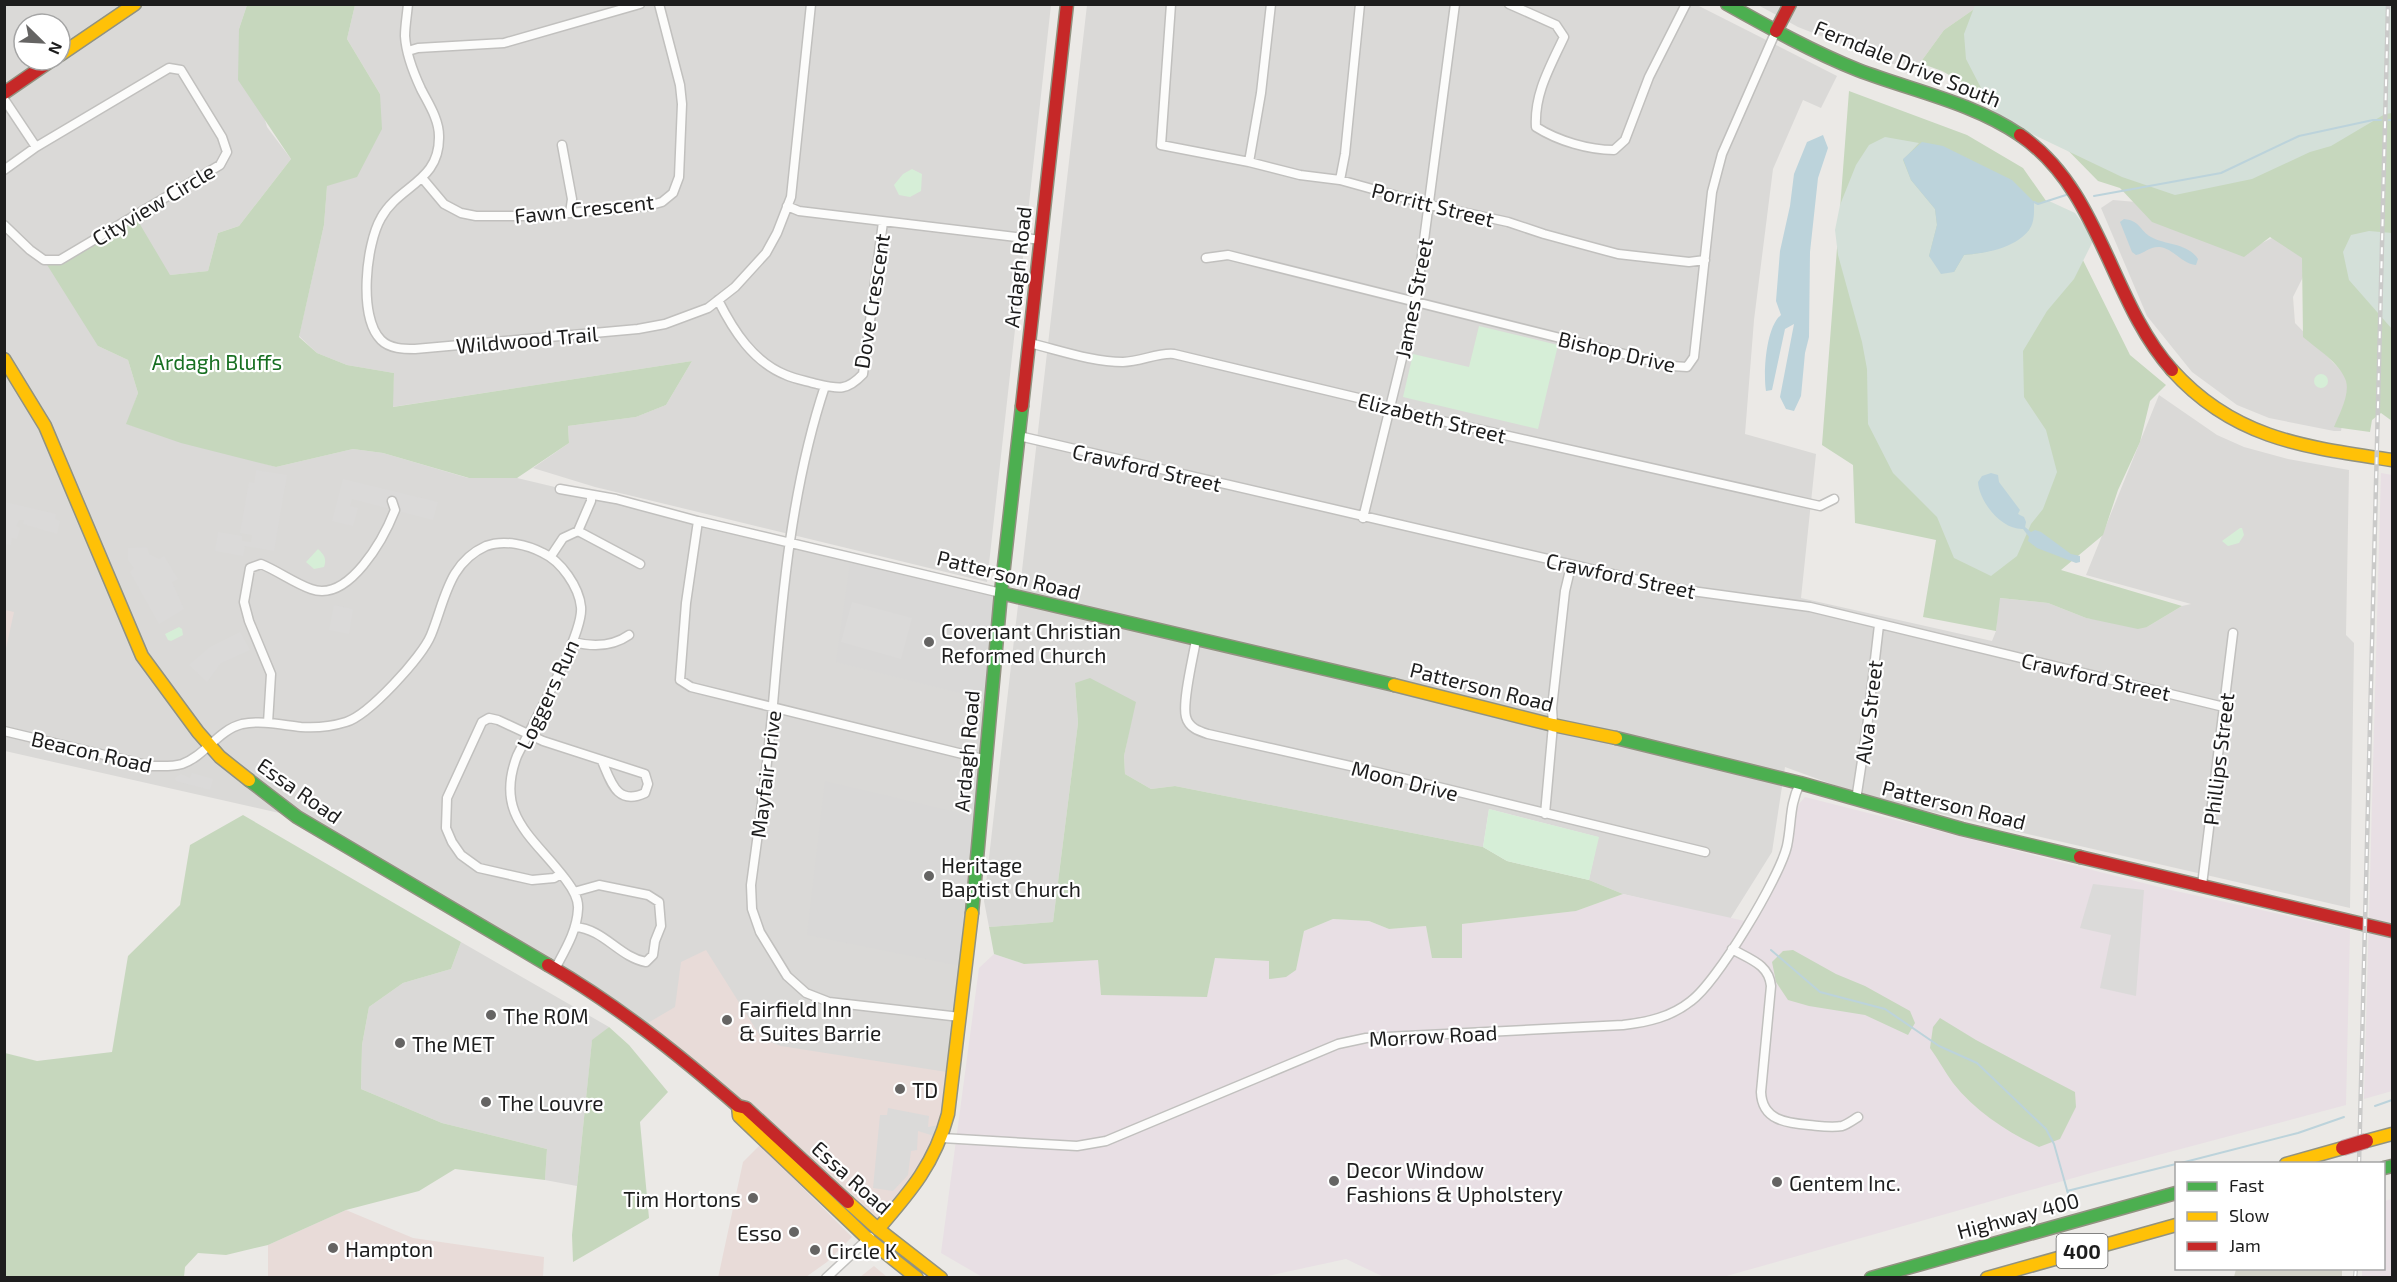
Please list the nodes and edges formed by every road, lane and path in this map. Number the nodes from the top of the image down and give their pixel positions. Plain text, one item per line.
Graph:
1 (135, 4) edge
2 (408, 4) edge
3 (640, 4) edge
4 (659, 4) edge
5 (811, 4) edge
6 (1067, 4) edge
7 (1172, 4) edge
8 (1271, 4) edge
9 (1360, 4) edge
10 (1455, 4) edge
11 (1509, 4) edge
12 (1686, 4) edge
13 (1727, 4) edge
14 (1790, 4) edge
15 (1776, 31) junction
16 (72, 47) edge
17 (408, 51) junction
18 (35, 72) edge
19 (4, 93) edge
20 (4, 99) edge
21 (562, 145) dead end
22 (36, 147) junction
23 (1248, 162) junction
24 (4, 170) edge
25 (423, 179) junction
26 (1340, 180) junction
27 (1430, 205) junction
28 (787, 206) junction
29 (570, 213) junction
30 (883, 222) junction
31 (4, 225) edge
32 (1041, 240) junction
33 (1206, 258) dead end
34 (1705, 260) junction
35 (718, 300) junction
36 (1416, 300) junction
37 (1029, 343) junction
38 (4, 358) edge
39 (825, 386) junction
40 (1389, 409) junction
41 (1019, 436) junction
42 (2392, 459) edge
43 (560, 489) dead end
44 (591, 495) junction
45 (1834, 499) dead end
46 (392, 501) dead end
47 (1363, 518) junction
48 (698, 521) junction
49 (578, 531) junction
50 (791, 543) junction
51 (551, 556) junction
52 (640, 564) dead end
53 (1571, 566) junction
54 (1001, 593) junction
55 (1879, 625) junction
56 (2233, 633) dead end
57 (629, 635) dead end
58 (1196, 640) junction
59 (573, 642) junction
60 (773, 706) junction
61 (2224, 707) junction
62 (268, 723) junction
63 (1553, 725) junction
64 (4, 731) edge
65 (528, 734) junction
66 (208, 745) junction
67 (987, 760) junction
68 (602, 761) junction
69 (1800, 783) junction
70 (1856, 800) junction
71 (1545, 814) junction
72 (1705, 852) dead end
73 (561, 874) junction
74 (2202, 885) junction
75 (574, 892) junction
76 (575, 927) junction
77 (2392, 931) edge
78 (1732, 949) junction
79 (555, 969) junction
80 (960, 1017) junction
81 (738, 1106) junction
82 (1858, 1117) dead end
83 (2392, 1134) edge
84 (942, 1138) junction
85 (2293, 1162) edge
86 (2175, 1193) edge
87 (2175, 1225) edge
88 (878, 1229) junction
89 (868, 1239) junction
90 (826, 1278) edge
91 (916, 1278) edge
92 (941, 1278) edge
93 (1871, 1278) edge
94 (1987, 1278) edge

1 - 16 main road
2 - 17 street, Wildwood Trail
3 - 17 street
4 - 29 street, Fawn Crescent
5 - 28 street, Wildwood Trail
6 - 32 main road, Ardagh Road
7 - 23 street, Porritt Street
8 - 23 street
9 - 26 street
10 - 27 street, James Street
11 - 12 street
13 - 15 main road, Ferndale Drive South
14 - 15 main road
15 - 34 street, Bishop Drive
15 - 42 main road, Ferndale Drive South
17 - 25 street, Wildwood Trail
18 - 19 main road
20 - 22 street
21 - 29 street
22 - 24 street, Cityview Circle
22 - 31 street, Cityview Circle
23 - 26 street, Porritt Street
25 - 29 street, Fawn Crescent
25 - 35 street, Wildwood Trail
26 - 27 street, Porritt Street
27 - 34 street, Porritt Street
27 - 36 street, James Street
28 - 30 street
28 - 35 street, Wildwood Trail
30 - 32 street
30 - 39 street, Dove Crescent
32 - 37 main road, Ardagh Road
33 - 36 street, Bishop Drive
34 - 36 street, Bishop Drive
35 - 39 street, Dove Crescent
36 - 40 street, James Street
37 - 40 street, Elizabeth Street
37 - 41 main road, Ardagh Road
38 - 66 main road, Essa Road
39 - 50 street, Mayfair Drive
40 - 45 street, Elizabeth Street
40 - 47 street, James Street
41 - 47 street, Crawford Street
41 - 54 main road, Ardagh Road
43 - 44 street, Patterson Road
44 - 48 street, Patterson Road
44 - 49 street
46 - 62 street
47 - 53 street, Crawford Street
48 - 50 street, Patterson Road
48 - 60 street
49 - 51 street
49 - 52 street
50 - 54 street, Patterson Road
50 - 60 street, Mayfair Drive
51 - 59 street, Loggers Run
51 - 62 street, Loggers Run
53 - 55 street, Crawford Street
53 - 63 street
54 - 58 main road, Patterson Road
54 - 67 main road, Ardagh Road
55 - 61 street, Crawford Street
55 - 70 street, Alva Street
56 - 61 street, Phillips Street
57 - 59 street
58 - 63 main road, Patterson Road
58 - 71 street, Moon Drive
59 - 65 street, Loggers Run
60 - 67 street
60 - 80 street, Mayfair Drive
61 - 74 street, Phillips Street
62 - 66 street, Loggers Run
63 - 69 main road, Patterson Road
63 - 71 street
64 - 66 street, Beacon Road
65 - 68 street
65 - 73 street, Loggers Run
65 - 73 street
66 - 79 main road, Essa Road
67 - 80 main road, Ardagh Road
68 - 68 street
69 - 70 main road, Patterson Road
69 - 78 street, Morrow Road
70 - 74 main road, Patterson Road
71 - 72 street, Moon Drive
73 - 75 street, Loggers Run
74 - 77 main road, Patterson Road
75 - 76 street
75 - 76 street
76 - 79 street
78 - 82 street
78 - 84 street, Morrow Road
79 - 81 main road, Essa Road
80 - 84 main road, Ardagh Road
81 - 88 main road, Essa Road
81 - 89 main road, Essa Road
83 - 85 main road, bridge
84 - 88 main road, Ardagh Road
86 - 93 main road, Highway 400 / 400
87 - 94 main road, 400
88 - 89 street
88 - 92 main road, Essa Road
89 - 90 street
89 - 91 main road, Essa Road

